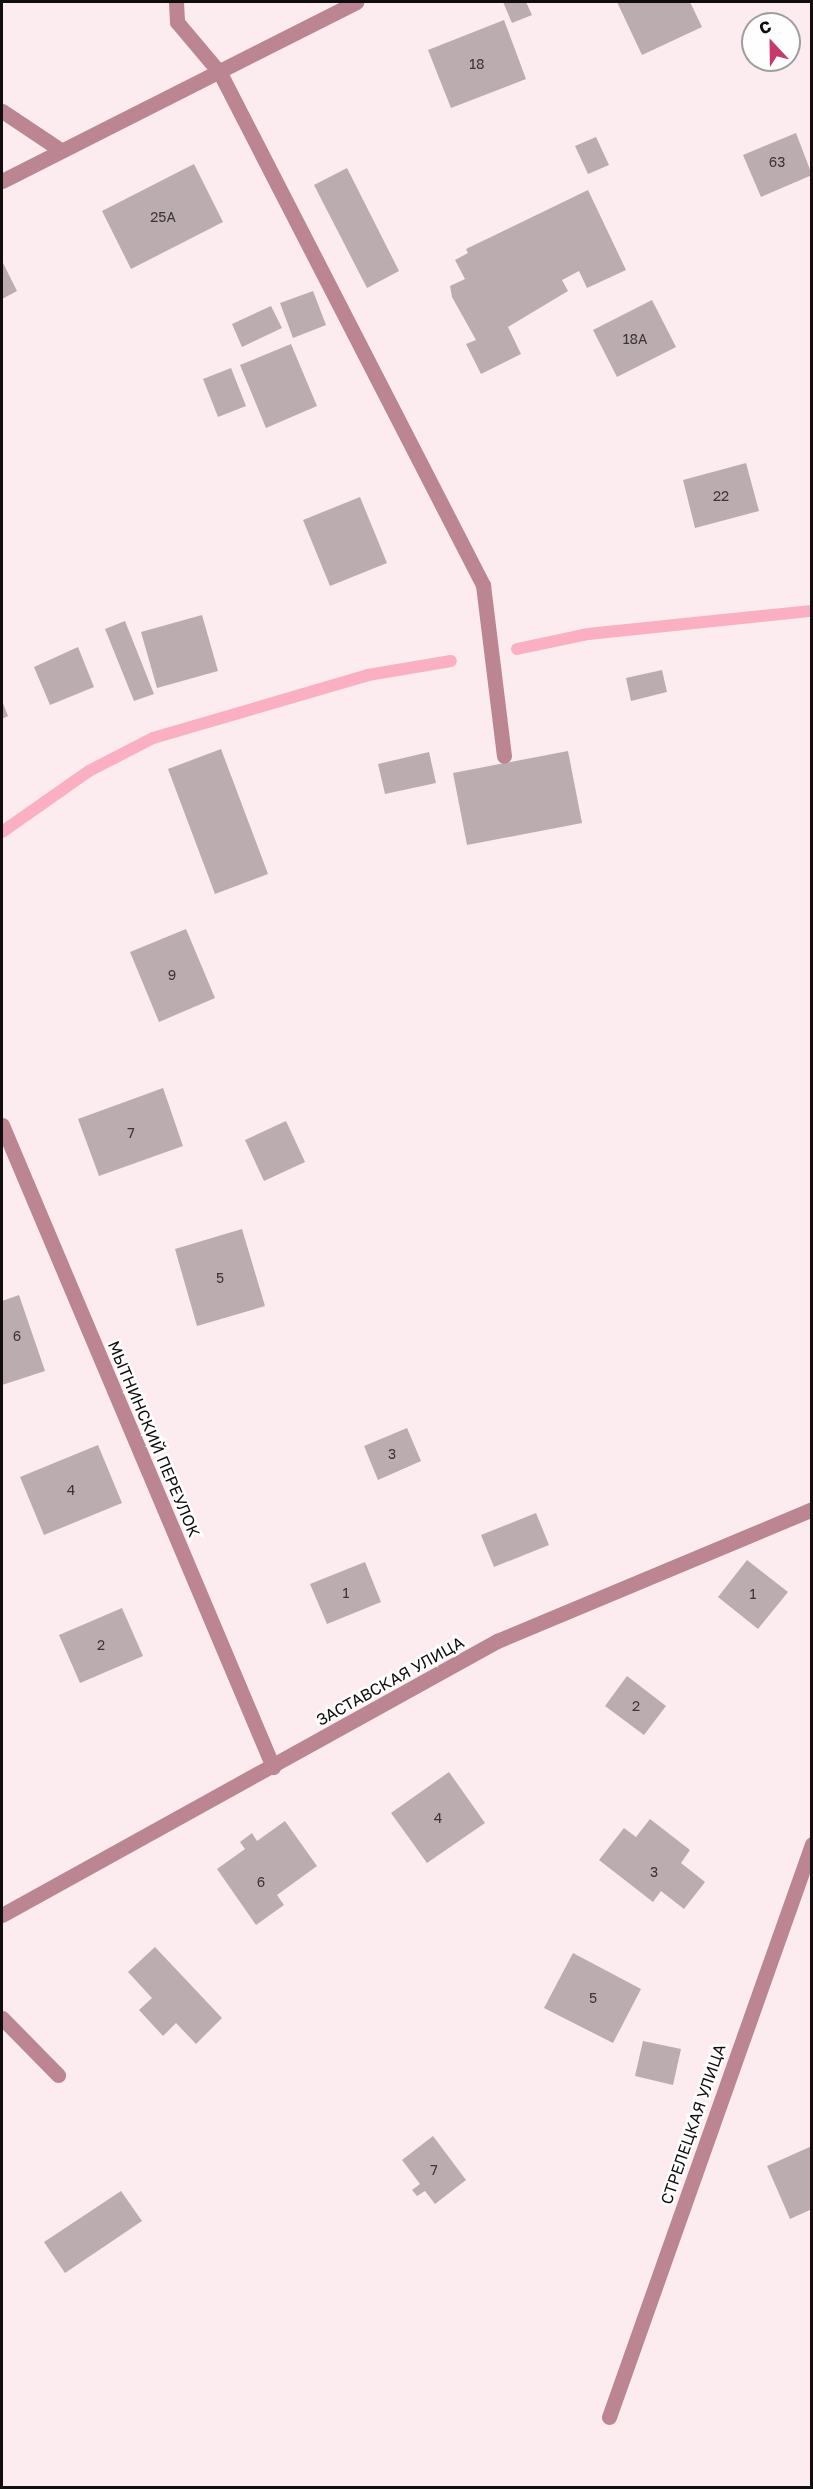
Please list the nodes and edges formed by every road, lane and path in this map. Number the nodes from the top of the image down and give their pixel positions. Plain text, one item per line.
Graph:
1 (176, 2) edge
2 (356, 2) edge
3 (220, 72) junction
4 (2, 111) edge
5 (59, 149) junction
6 (2, 181) edge
7 (504, 756) dead end
8 (2, 1125) edge
9 (812, 1509) edge
10 (273, 1767) junction
11 (812, 1844) edge
12 (2, 1915) edge
13 (2, 2018) edge
14 (58, 2075) dead end
15 (609, 2417) dead end

1 - 3 street
2 - 3 street
3 - 5 street
3 - 7 street
4 - 5 street
5 - 6 street
8 - 10 street, МЫТНИНСКИЙ ПЕРЕУЛОК
9 - 10 street, ЗАСТАВСКАЯ УЛИЦА
10 - 12 street, ЗАСТАВСКАЯ УЛИЦА
11 - 15 street, СТРЕЛЕЦКАЯ УЛИЦА
13 - 14 street

